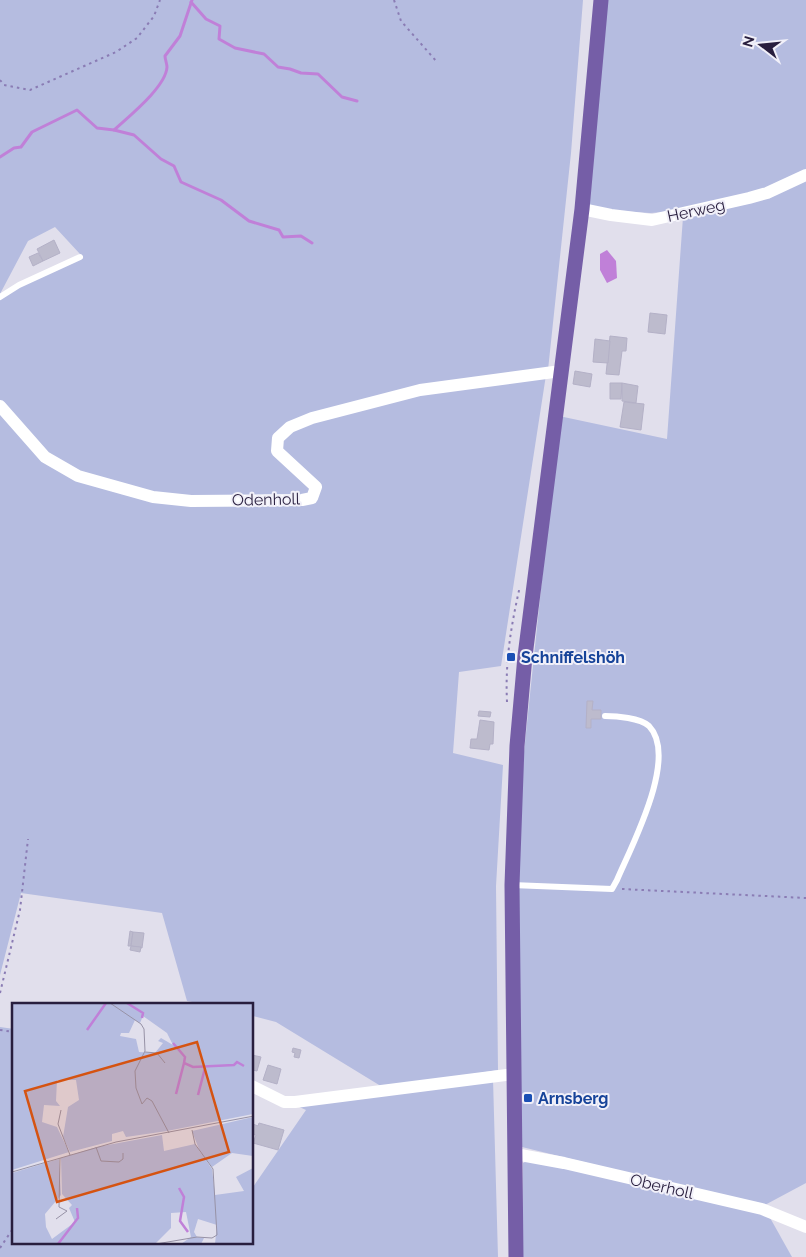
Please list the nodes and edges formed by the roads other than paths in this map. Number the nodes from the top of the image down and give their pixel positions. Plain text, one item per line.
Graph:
1 (601, 0) edge
2 (806, 175) edge
3 (582, 209) junction
4 (80, 257) dead end
5 (0, 297) edge
6 (561, 371) junction
7 (0, 406) edge
8 (605, 716) dead end
9 (512, 885) junction
10 (514, 1074) junction
11 (254, 1087) edge
12 (515, 1154) junction
13 (806, 1227) edge
14 (516, 1257) edge

1 - 3 main road
2 - 3 street, Herweg
3 - 6 main road
4 - 5 lane
6 - 7 street, Odenholl
6 - 9 main road
8 - 9 lane
9 - 10 main road
10 - 11 street
10 - 12 main road
12 - 13 street, Oberholl
12 - 14 main road

